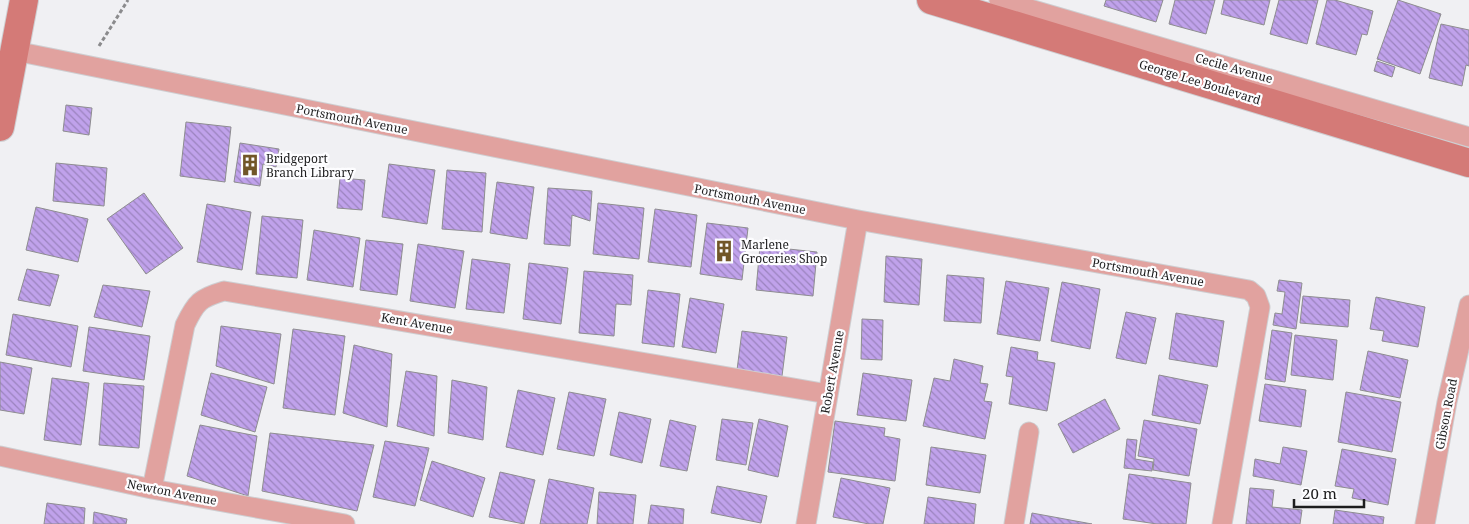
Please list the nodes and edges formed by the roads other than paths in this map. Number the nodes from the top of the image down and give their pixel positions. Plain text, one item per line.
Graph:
1 (24, 0) edge
2 (931, 0) edge
3 (999, 0) edge
4 (15, 51) junction
5 (0, 126) edge
6 (1469, 136) edge
7 (1469, 163) edge
8 (858, 220) junction
9 (1469, 305) edge
10 (828, 394) junction
11 (1029, 432) dead end
12 (0, 456) edge
13 (152, 489) junction
14 (324, 522) edge
15 (345, 524) edge
16 (806, 524) edge
17 (1014, 524) edge
18 (1222, 524) edge
19 (1424, 524) edge

1 - 4 main road
2 - 7 main road, George Lee Boulevard
3 - 6 street, Cecile Avenue
4 - 5 main road
4 - 8 street, Portsmouth Avenue
8 - 10 street, Robert Avenue
8 - 18 street, Portsmouth Avenue
9 - 19 street, Gibson Road
10 - 13 street, Kent Avenue
10 - 16 street, Robert Avenue
11 - 17 street
12 - 13 street, Newton Avenue
13 - 14 street, Newton Avenue
14 - 15 street, Newton Avenue

